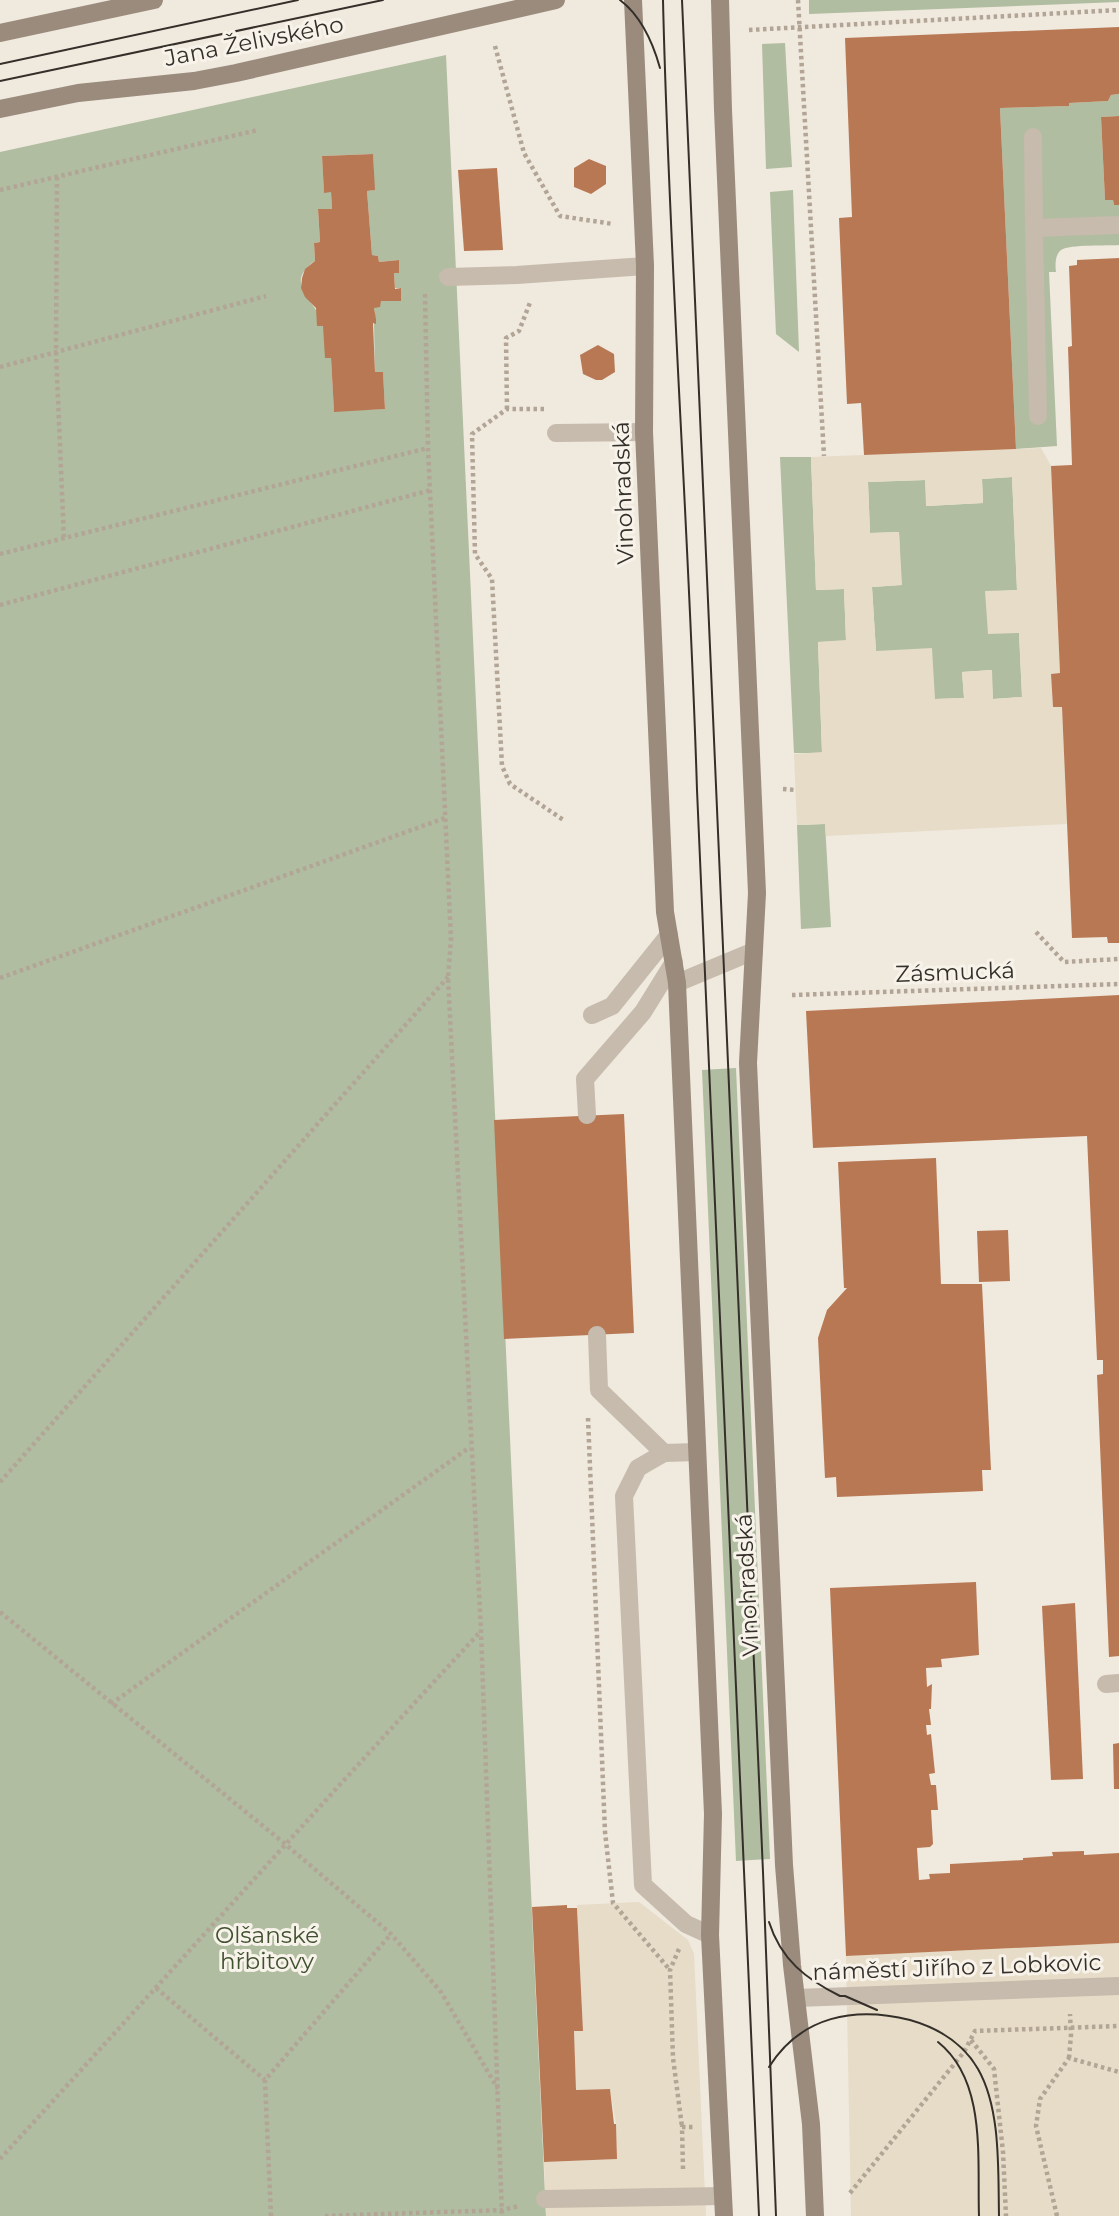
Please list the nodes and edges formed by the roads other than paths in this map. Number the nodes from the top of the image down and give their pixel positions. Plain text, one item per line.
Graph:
1 (154, 0) edge
2 (556, 0) edge
3 (633, 0) edge
4 (720, 0) edge
5 (0, 33) edge
6 (0, 109) edge
7 (1033, 137) dead end
8 (1119, 225) edge
9 (1034, 228) junction
10 (645, 266) junction
11 (448, 277) road end
12 (1038, 416) dead end
13 (644, 432) junction
14 (556, 433) road end
15 (668, 935) junction
16 (754, 951) junction
17 (674, 962) junction
18 (677, 983) junction
19 (592, 1015) dead end
20 (587, 1115) dead end
21 (597, 1335) dead end
22 (697, 1452) junction
23 (664, 1453) junction
24 (710, 1935) junction
25 (1119, 1986) edge
26 (797, 1998) junction
27 (723, 2196) junction
28 (545, 2199) road end
29 (724, 2216) edge
30 (815, 2216) edge

1 - 5 main road
2 - 6 main road, Jana Želivského
3 - 10 main road, Vinohradská
4 - 16 main road, Vinohradská
7 - 9 street
8 - 9 street
9 - 12 street
10 - 11 street
10 - 13 main road, Vinohradská
13 - 14 street
13 - 15 main road, Vinohradská
15 - 17 main road, Vinohradská
15 - 19 street
16 - 18 street
16 - 26 main road, Vinohradská
17 - 18 main road, Vinohradská
17 - 20 street
18 - 22 main road, Vinohradská
21 - 23 street
22 - 23 street
22 - 24 main road, Vinohradská
23 - 24 street
24 - 27 main road, Vinohradská
25 - 26 street, náměstí Jiřího z Lobkovic
26 - 30 main road, Vinohradská
27 - 28 street
27 - 29 main road, Vinohradská

